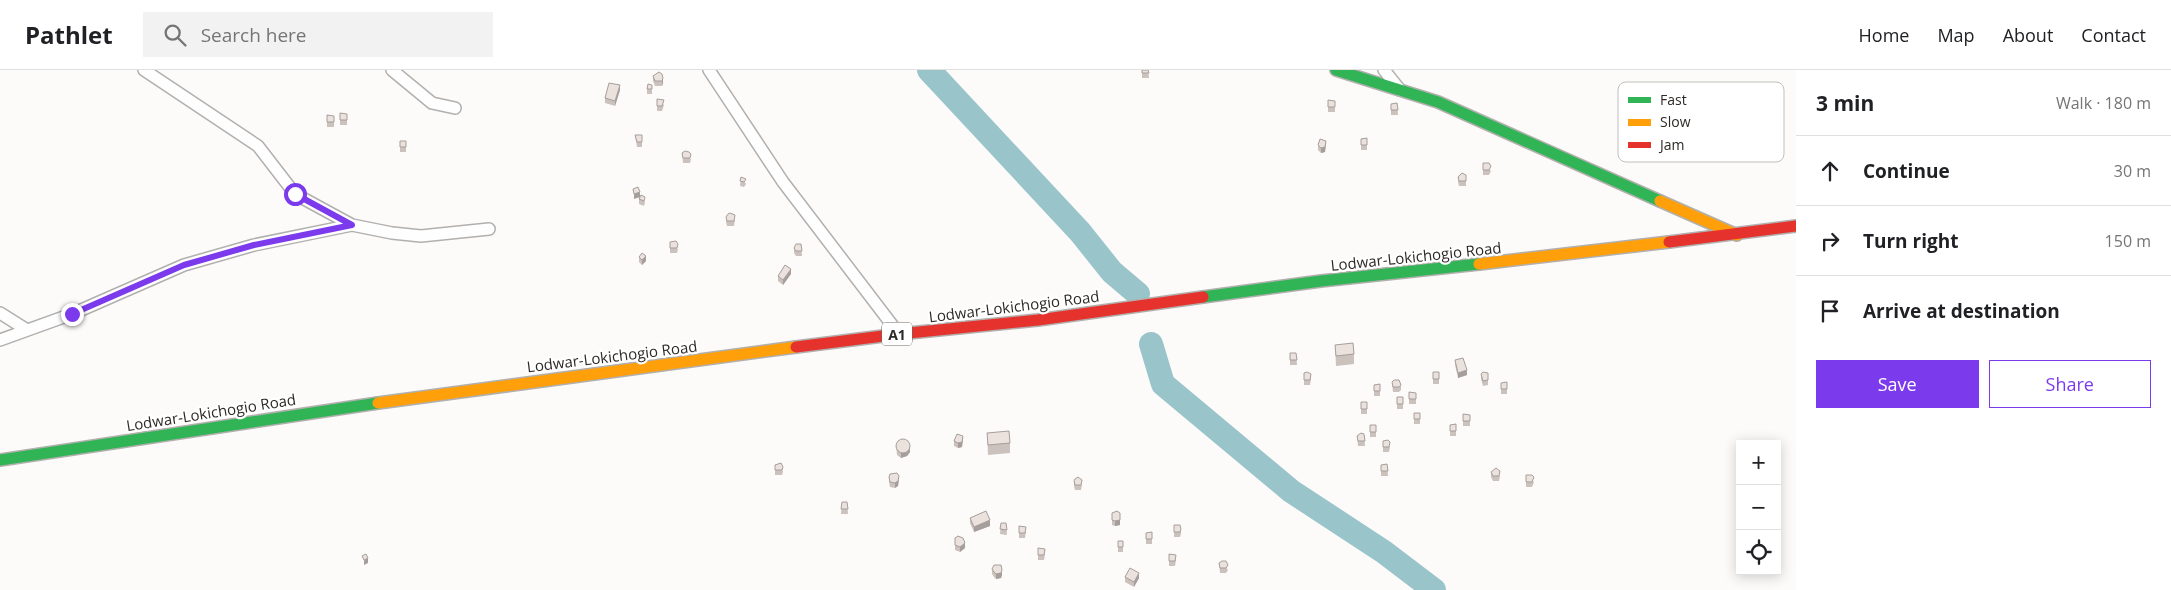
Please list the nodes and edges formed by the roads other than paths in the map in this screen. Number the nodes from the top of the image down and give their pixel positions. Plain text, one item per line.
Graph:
1 (144, 70) edge
2 (392, 70) edge
3 (709, 70) edge
4 (1336, 70) edge
5 (1384, 70) edge
6 (1402, 91) junction
7 (455, 108) dead end
8 (352, 225) junction
9 (1796, 226) edge
10 (489, 229) dead end
11 (1737, 235) junction
12 (0, 313) edge
13 (27, 330) junction
14 (899, 334) junction
15 (0, 340) edge
16 (0, 460) edge

1 - 8 street
2 - 7 street
3 - 14 street
4 - 6 main road
5 - 6 street
6 - 11 main road
8 - 10 street
8 - 13 street
9 - 11 main road, Lodwar-Lokichogio Road / A1
11 - 14 main road, Lodwar-Lokichogio Road / A1
12 - 13 street
13 - 15 street
14 - 16 main road, Lodwar-Lokichogio Road / A1

